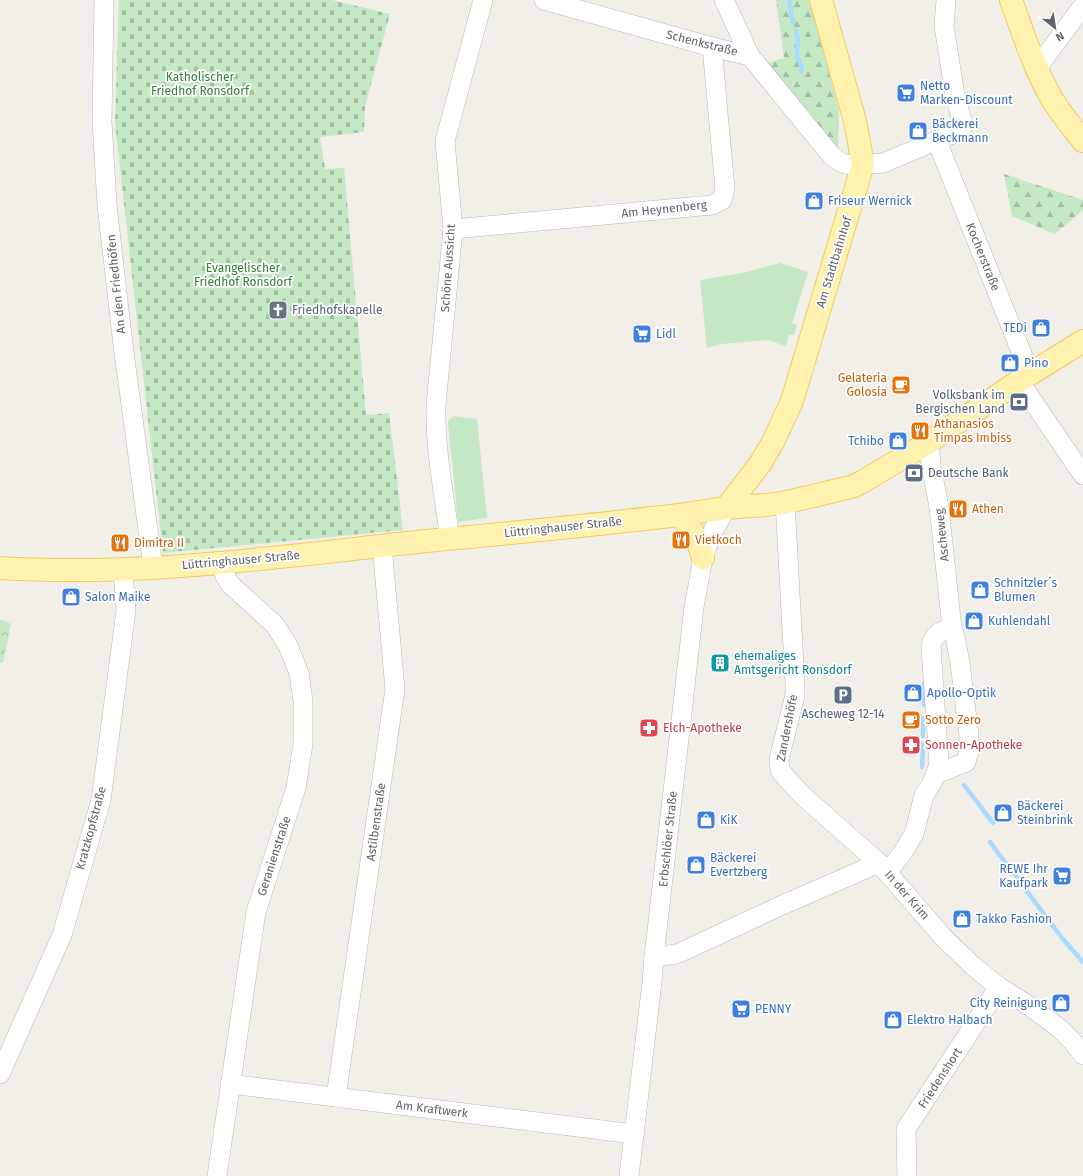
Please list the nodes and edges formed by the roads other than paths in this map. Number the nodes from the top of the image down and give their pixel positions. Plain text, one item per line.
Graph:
1 (104, 0) edge
2 (482, 0) edge
3 (544, 0) edge
4 (724, 0) edge
5 (821, 0) edge
6 (946, 0) edge
7 (1011, 0) edge
8 (1083, 6) edge
9 (712, 47) junction
10 (750, 56) junction
11 (1037, 68) junction
12 (1083, 140) edge
13 (937, 141) junction
14 (863, 164) junction
15 (453, 229) junction
16 (1083, 342) edge
17 (1025, 378) junction
18 (929, 442) junction
19 (1083, 475) edge
20 (785, 502) junction
21 (726, 508) junction
22 (680, 515) junction
23 (450, 539) junction
24 (382, 546) junction
25 (703, 558) junction
26 (221, 562) junction
27 (153, 567) junction
28 (0, 568) edge
29 (123, 569) junction
30 (24, 570) junction
31 (0, 578) edge
32 (952, 628) junction
33 (936, 773) junction
34 (883, 868) junction
35 (654, 957) junction
36 (999, 987) junction
37 (1083, 1055) edge
38 (0, 1074) edge
39 (230, 1084) junction
40 (336, 1097) junction
41 (634, 1134) junction
42 (217, 1176) edge
43 (628, 1176) edge
44 (907, 1176) edge

1 - 27 street, An den Friedhöfen
2 - 15 street, Schöne Aussicht
3 - 9 street, Schenkstraße
4 - 10 street
5 - 14 main road, Am Stadtbahnhof
6 - 13 street
7 - 11 main road
8 - 11 street
9 - 10 street, Schenkstraße
9 - 15 street, Am Heynenberg
10 - 14 street, Schenkstraße
11 - 12 main road
13 - 14 street
13 - 17 street, Kocherstraße
14 - 21 main road, Am Stadtbahnhof
15 - 23 street, Schöne Aussicht
16 - 17 main road, Lüttringhauser Straße
17 - 18 main road, Lüttringhauser Straße
17 - 19 street, Kocherstraße
18 - 20 main road, Lüttringhauser Straße
18 - 32 street, Ascheweg
20 - 21 main road, Lüttringhauser Straße
20 - 34 street, Zandershöfe
21 - 22 main road, Lüttringhauser Straße
21 - 25 street, Erbschlöer Straße
22 - 23 main road, Lüttringhauser Straße
22 - 25 main road
23 - 24 main road, Lüttringhauser Straße
24 - 26 main road, Lüttringhauser Straße
24 - 40 street, Astilbenstraße
25 - 35 street, Erbschlöer Straße
26 - 27 main road, Lüttringhauser Straße
26 - 39 street, Geranienstraße
27 - 29 main road, Lüttringhauser Straße
28 - 30 main road, Lüttringhauser Straße
29 - 30 main road, Lüttringhauser Straße
29 - 38 street, Kratzkopfstraße
30 - 31 street
32 - 33 street
32 - 33 street, Ascheweg
33 - 34 street
34 - 35 street, In der Krim
34 - 36 street, In der Krim
35 - 41 street, Erbschlöer Straße
36 - 37 street, In der Krim
36 - 44 street, Friedenshort
39 - 40 street, Am Kraftwerk
39 - 42 street, Geranienstraße
40 - 41 street, Am Kraftwerk
41 - 43 street, Erbschlöer Straße

